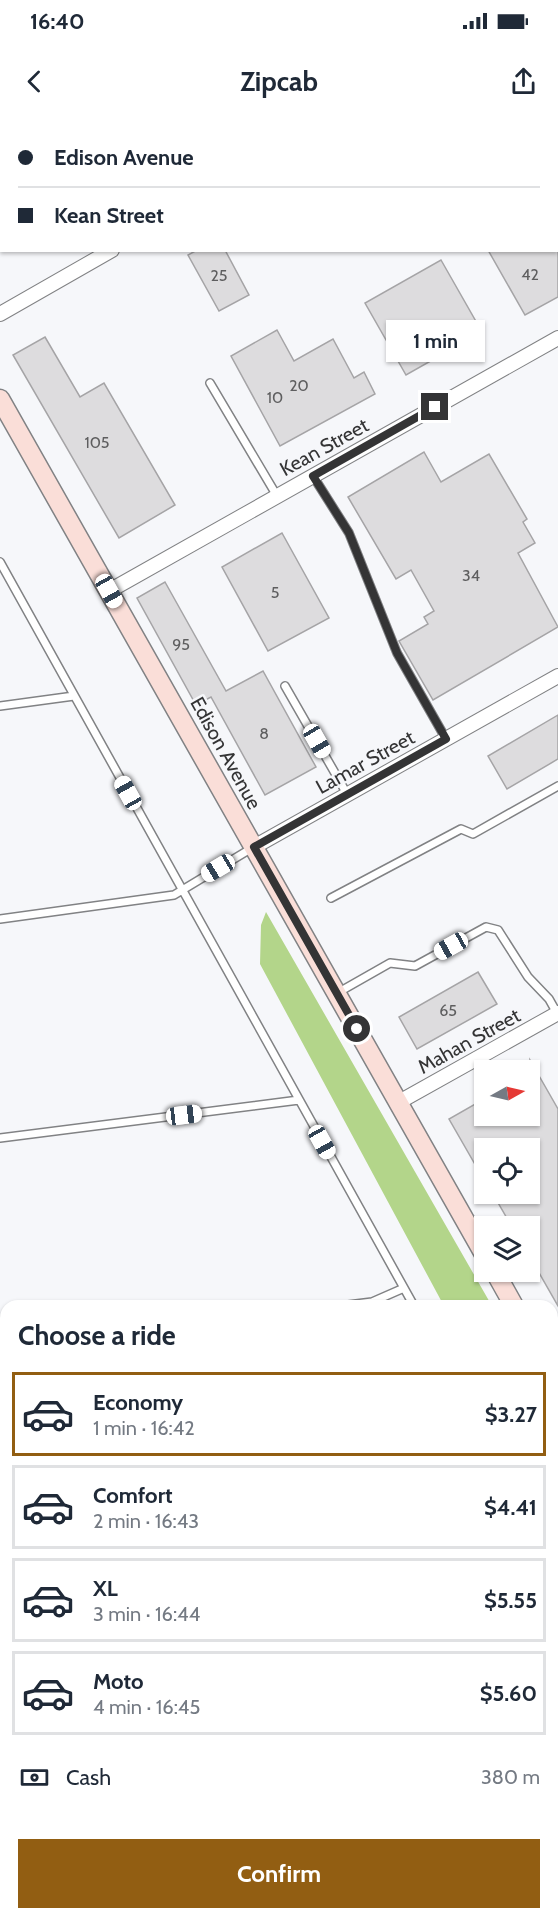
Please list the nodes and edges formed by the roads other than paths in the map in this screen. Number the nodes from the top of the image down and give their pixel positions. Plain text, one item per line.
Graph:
1 (108, 252) edge
2 (0, 314) edge
3 (558, 338) edge
4 (210, 383) dead end
5 (0, 399) edge
6 (313, 476) junction
7 (277, 496) junction
8 (0, 562) edge
9 (109, 591) junction
10 (558, 676) edge
11 (285, 686) dead end
12 (74, 696) junction
13 (0, 706) edge
14 (446, 739) junction
15 (558, 786) edge
16 (347, 794) junction
17 (254, 847) junction
18 (182, 890) junction
19 (331, 898) dead end
20 (0, 919) edge
21 (336, 993) junction
22 (558, 1014) edge
23 (299, 1100) junction
24 (399, 1102) junction
25 (0, 1138) edge
26 (474, 1236) edge
27 (501, 1282) edge
28 (404, 1288) junction
29 (377, 1300) edge
30 (411, 1300) edge
31 (511, 1300) edge

1 - 2 street
3 - 6 street, Kean Street
4 - 7 lane
5 - 9 street, Edison Avenue
6 - 7 street, Kean Street
6 - 14 lane
7 - 9 street, Kean Street
8 - 12 lane
9 - 17 street, Edison Avenue
10 - 14 street, Lamar Street
11 - 16 lane
12 - 13 lane
12 - 18 lane
14 - 16 street, Lamar Street
15 - 19 lane
16 - 17 street, Lamar Street
17 - 18 lane
17 - 21 street, Edison Avenue
18 - 20 lane
18 - 23 lane
21 - 22 lane
21 - 24 street, Edison Avenue
22 - 24 street, Mahan Street
23 - 25 lane
23 - 28 lane
24 - 26 street, Edison Avenue
27 - 31 street
28 - 29 lane
28 - 30 lane

